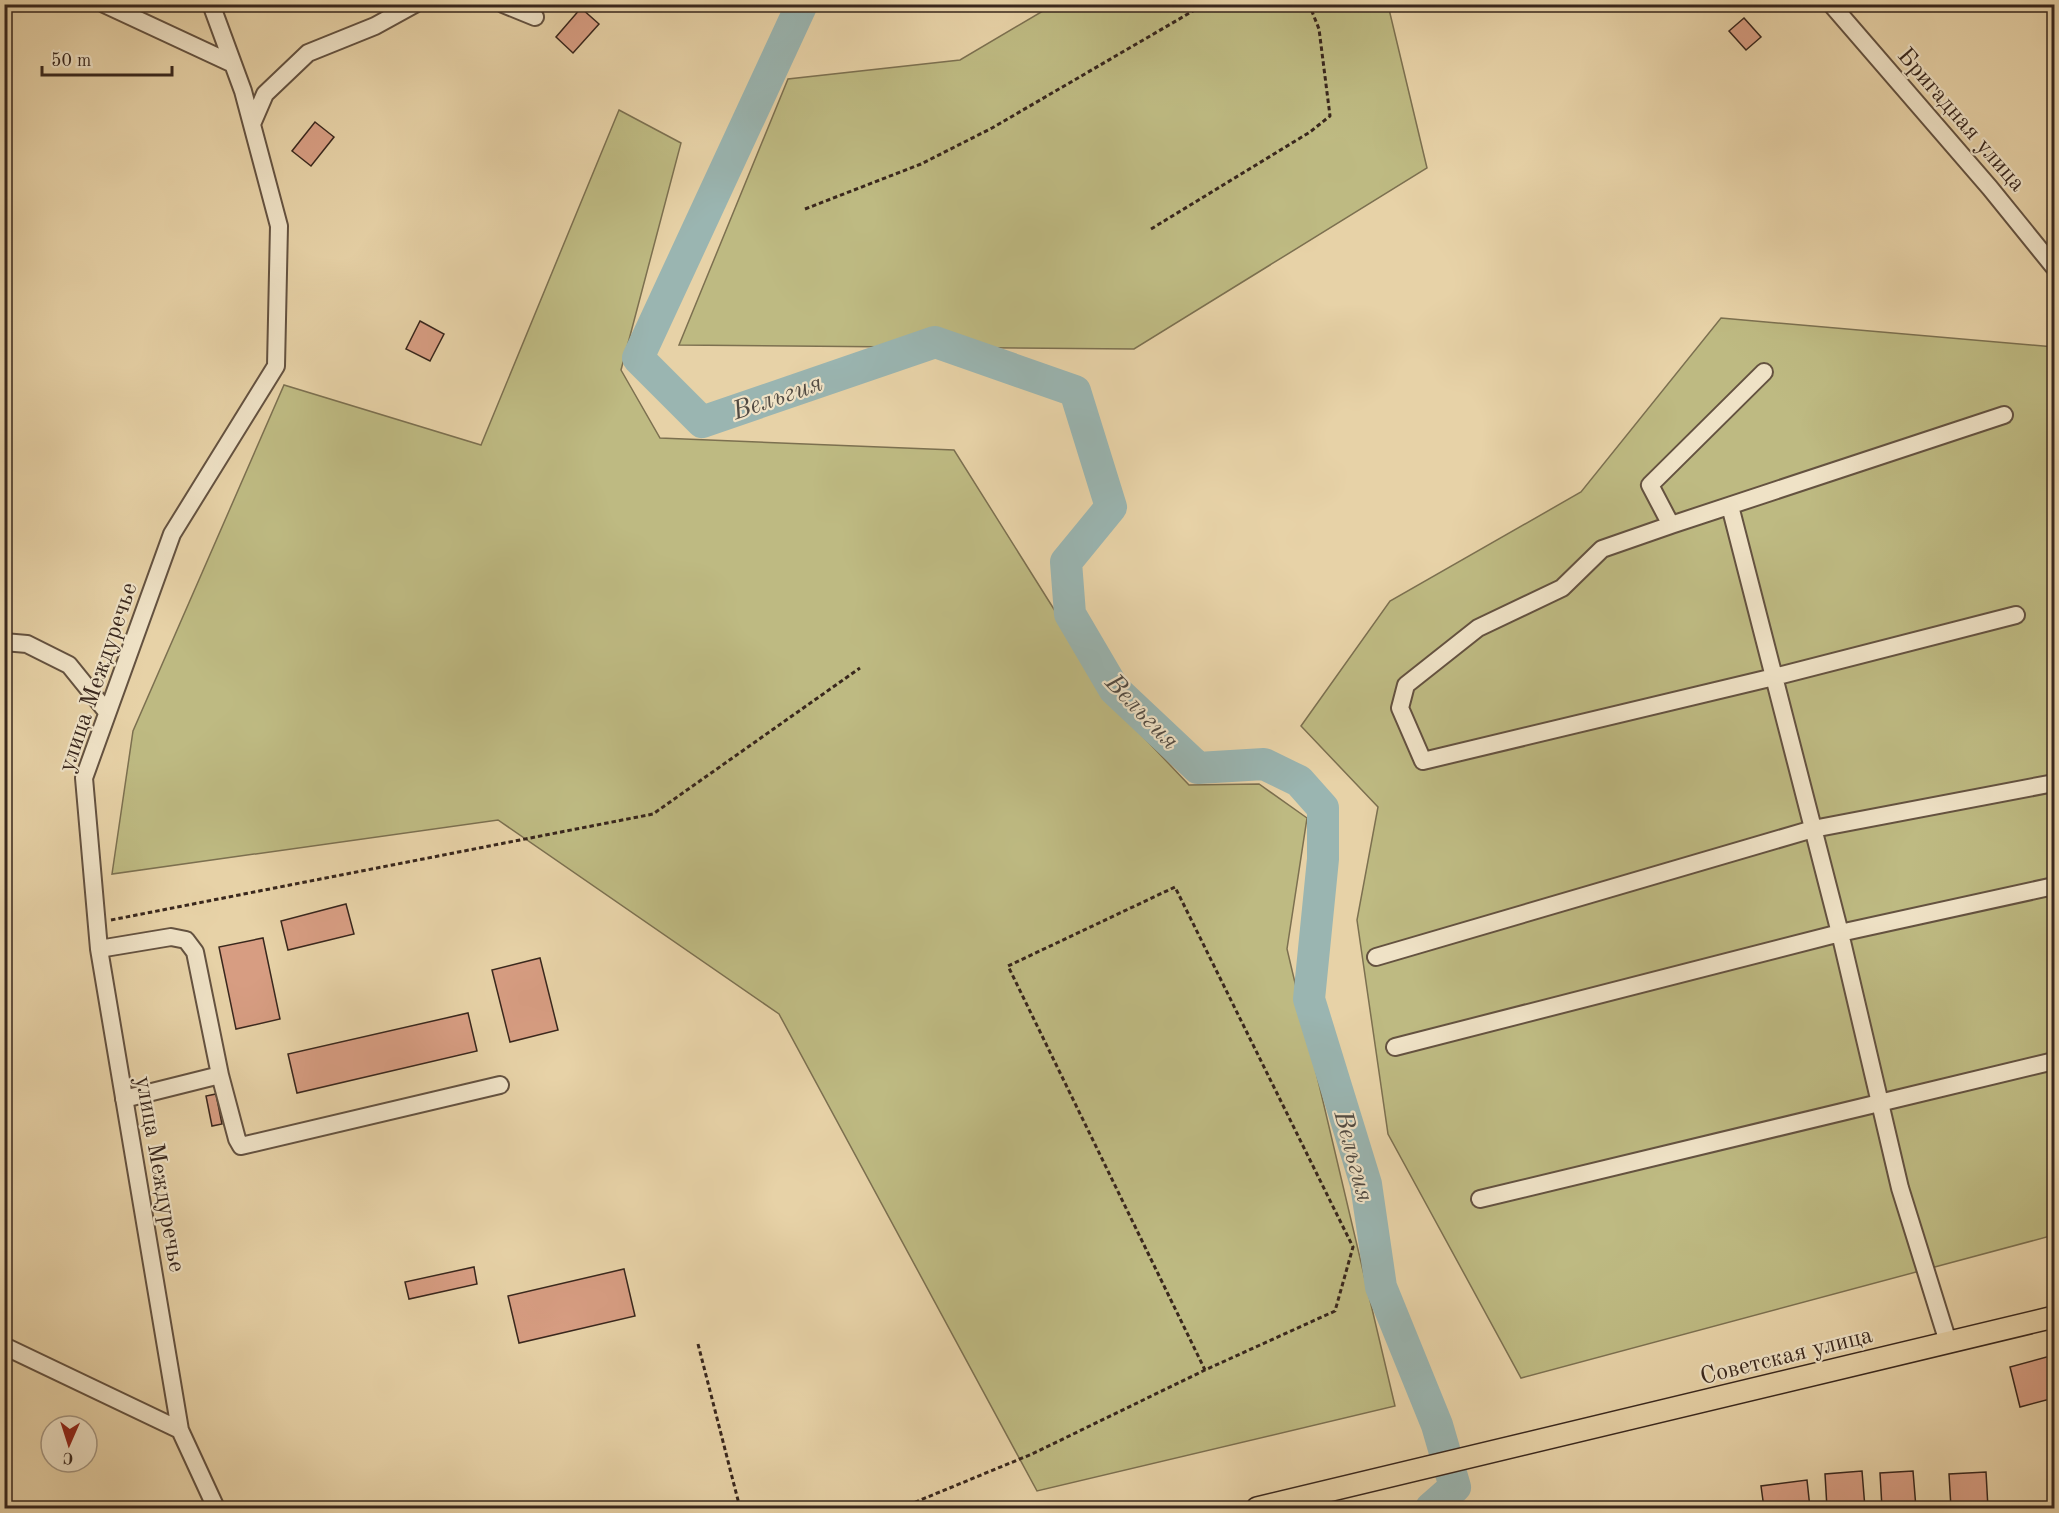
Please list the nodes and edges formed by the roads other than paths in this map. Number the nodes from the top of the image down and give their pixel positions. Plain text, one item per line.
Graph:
1 (104, 4) edge
2 (211, 4) edge
3 (415, 4) edge
4 (503, 4) edge
5 (1831, 4) edge
6 (535, 17) dead end
7 (233, 64) junction
8 (252, 124) junction
9 (2055, 267) edge
10 (1764, 372) dead end
11 (2004, 415) dead end
12 (1730, 506) junction
13 (1671, 525) junction
14 (2016, 615) dead end
15 (4, 642) edge
16 (1774, 677) junction
17 (107, 712) junction
18 (2055, 783) edge
19 (1813, 829) junction
20 (2055, 886) edge
21 (1840, 933) junction
22 (99, 949) junction
23 (1376, 957) dead end
24 (1395, 1047) dead end
25 (2055, 1061) edge
26 (220, 1075) junction
27 (500, 1085) dead end
28 (124, 1099) junction
29 (1880, 1102) junction
30 (1480, 1200) dead end
31 (2055, 1317) edge
32 (1948, 1342) junction
33 (4, 1346) edge
34 (180, 1430) junction
35 (216, 1509) edge
36 (1257, 1509) edge

1 - 7 street
2 - 7 street, улица Междуречье
3 - 8 street
4 - 6 street
5 - 9 street, Бригадная улица
7 - 8 street, улица Междуречье
8 - 17 street, улица Междуречье
10 - 13 street
11 - 12 street
12 - 13 street
12 - 16 street
13 - 16 street
14 - 16 street
15 - 17 street
16 - 19 street
17 - 22 street, улица Междуречье
18 - 19 street
19 - 21 street
19 - 23 street
20 - 21 street
21 - 24 street
21 - 29 street
22 - 26 street
22 - 28 street, улица Междуречье
25 - 29 street
26 - 27 street
26 - 28 street
28 - 34 street, улица Междуречье
29 - 30 street
29 - 32 street
31 - 32 main road, Советская улица
32 - 36 main road, Советская улица
33 - 34 street
34 - 35 street, улица Междуречье

